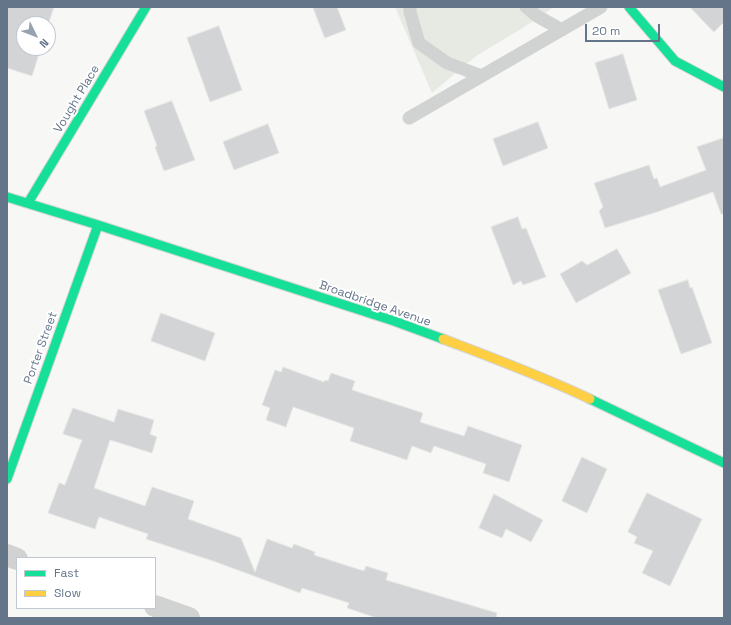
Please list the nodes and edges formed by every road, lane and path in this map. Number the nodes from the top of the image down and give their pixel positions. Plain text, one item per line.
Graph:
1 (146, 7) edge
2 (410, 7) edge
3 (526, 7) edge
4 (601, 7) edge
5 (629, 7) edge
6 (562, 30) junction
7 (482, 76) junction
8 (724, 87) edge
9 (409, 118) dead end
10 (7, 197) edge
11 (28, 203) junction
12 (98, 225) junction
13 (724, 463) edge
14 (7, 480) edge
15 (156, 606) edge
16 (189, 618) edge

1 - 11 main road, Vought Place
2 - 7 lane
3 - 6 lane
4 - 6 lane
5 - 8 main road
6 - 7 lane
7 - 9 lane
10 - 11 main road, Broadbridge Avenue
11 - 12 main road, Broadbridge Avenue
12 - 13 main road, Broadbridge Avenue
12 - 14 main road, Porter Street
15 - 16 street

